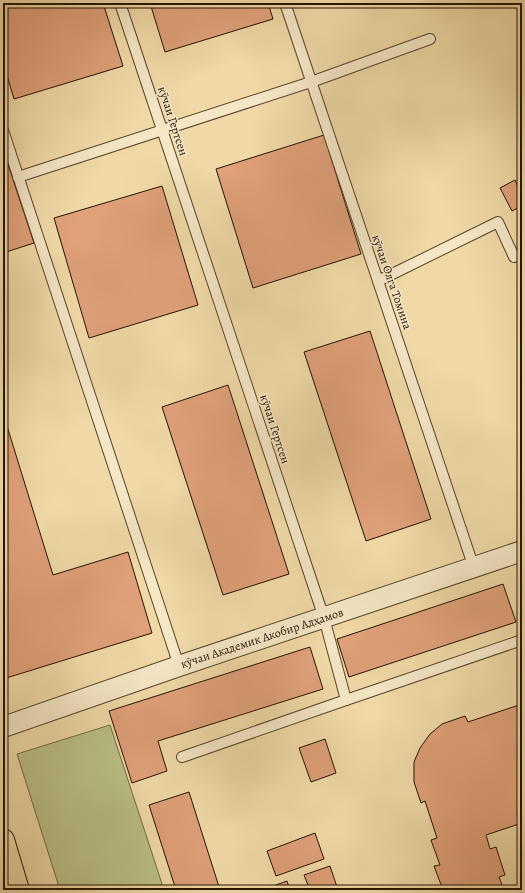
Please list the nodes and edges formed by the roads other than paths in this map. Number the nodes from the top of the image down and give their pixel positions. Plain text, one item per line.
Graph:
1 (120, 3) edge
2 (285, 3) edge
3 (430, 39) dead end
4 (311, 82) junction
5 (162, 129) junction
6 (3, 130) edge
7 (18, 177) junction
8 (514, 257) dead end
9 (378, 281) junction
10 (522, 551) edge
11 (474, 568) junction
12 (324, 618) junction
13 (522, 640) edge
14 (179, 666) junction
15 (346, 700) junction
16 (3, 727) edge
17 (182, 757) dead end
18 (3, 840) edge
19 (18, 890) edge

1 - 5 lane, кӯчаи Гертсен
2 - 4 lane, кӯчаи Олга Томина
3 - 4 lane
4 - 5 lane
4 - 9 lane, кӯчаи Олга Томина
5 - 7 lane
5 - 12 lane, кӯчаи Гертсен
6 - 7 lane
7 - 14 lane
8 - 9 lane
9 - 11 lane, кӯчаи Олга Томина
10 - 11 street, кӯчаи Академик Акобир Адҳамов
11 - 12 street, кӯчаи Академик Акобир Адҳамов
12 - 14 street, кӯчаи Академик Акобир Адҳамов
12 - 15 lane, кӯчаи Гертсен
13 - 15 lane
14 - 16 street, кӯчаи Академик Акобир Адҳамов
15 - 17 lane
18 - 19 highway

